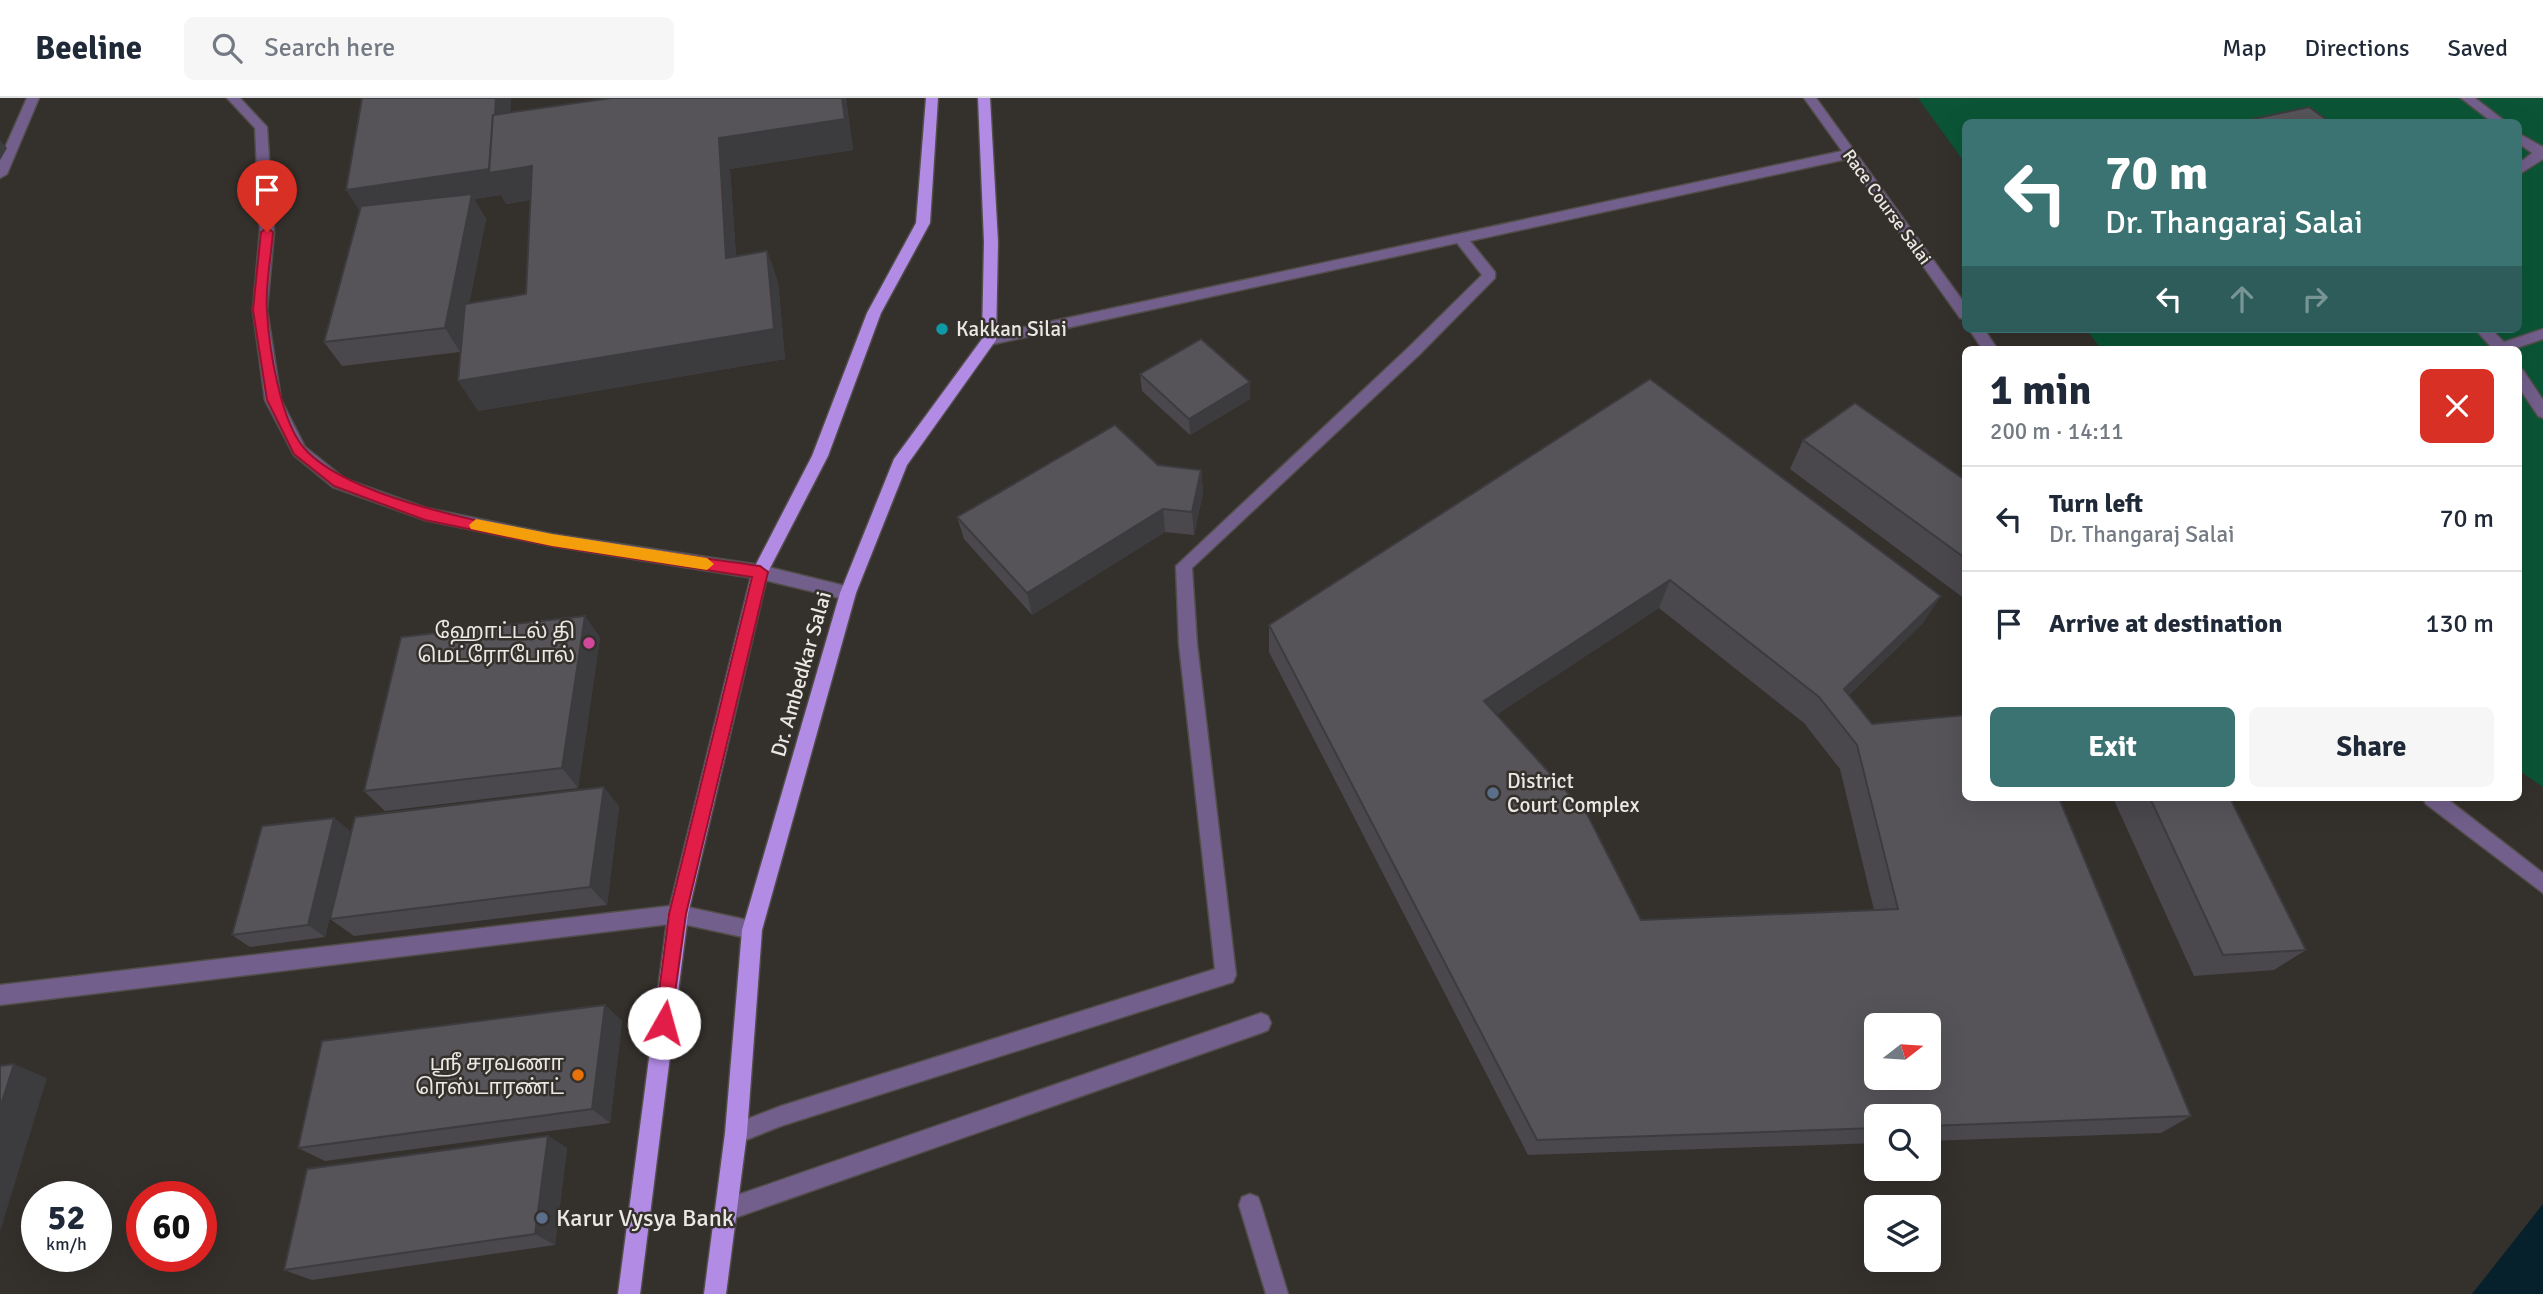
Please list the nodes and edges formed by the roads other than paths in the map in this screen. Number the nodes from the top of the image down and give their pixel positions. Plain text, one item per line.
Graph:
1 (33, 98) edge
2 (233, 98) edge
3 (932, 98) edge
4 (984, 98) edge
5 (1810, 98) edge
6 (2467, 98) edge
7 (2496, 119) edge
8 (2522, 139) edge
9 (2542, 153) edge
10 (1849, 154) junction
11 (2522, 168) edge
12 (0, 174) edge
13 (1460, 238) junction
14 (1962, 310) edge
15 (2543, 334) edge
16 (989, 340) junction
17 (2509, 346) edge
18 (2522, 380) edge
19 (2543, 412) edge
20 (760, 572) junction
21 (848, 593) junction
22 (2436, 801) edge
23 (2543, 884) edge
24 (677, 914) junction
25 (752, 930) junction
26 (0, 996) edge
27 (1261, 1023) dead end
28 (736, 1133) junction
29 (1250, 1205) dead end
30 (726, 1210) junction
31 (629, 1294) edge
32 (715, 1294) edge
33 (1277, 1294) edge

1 - 12 street
2 - 20 street
3 - 20 main road
4 - 16 main road
5 - 10 street, Race Course Salai
6 - 7 street
8 - 9 street
9 - 11 street
10 - 13 street
10 - 14 street, Race Course Salai
13 - 16 street
13 - 28 street
15 - 17 street
16 - 21 main road, Dr. Ambedkar Salai
18 - 19 street
20 - 21 street
20 - 24 main road
21 - 25 main road, Dr. Ambedkar Salai
22 - 23 street
24 - 25 street
24 - 26 street
24 - 31 main road
25 - 28 main road, Dr. Ambedkar Salai
27 - 30 street
28 - 30 main road, Dr. Ambedkar Salai
29 - 33 street
30 - 32 main road, Dr. Ambedkar Salai

